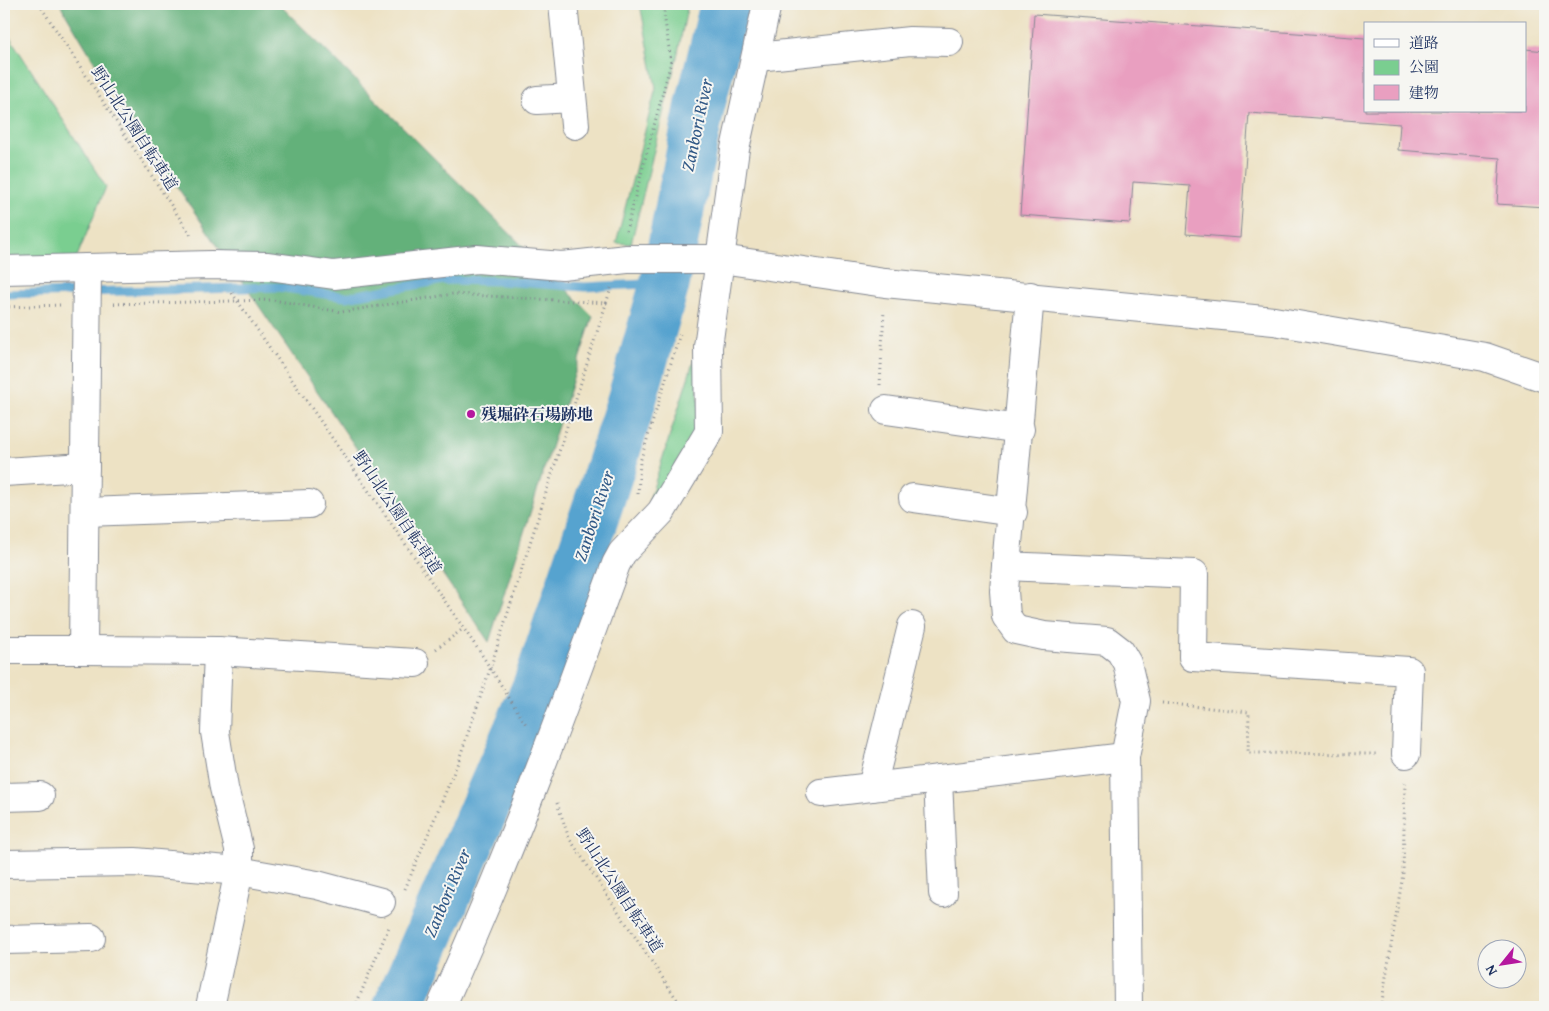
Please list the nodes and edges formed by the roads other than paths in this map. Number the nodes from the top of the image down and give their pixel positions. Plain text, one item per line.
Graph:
1 (563, 4) edge
2 (767, 4) edge
3 (949, 42) dead end
4 (757, 57) junction
5 (571, 98) junction
6 (537, 100) dead end
7 (575, 125) dead end
8 (711, 258) junction
9 (87, 268) junction
10 (4, 270) edge
11 (1030, 296) junction
12 (1545, 378) edge
13 (886, 410) road end
14 (1020, 429) junction
15 (85, 467) junction
16 (4, 472) edge
17 (913, 498) dead end
18 (309, 504) dead end
19 (85, 512) junction
20 (1012, 512) junction
21 (1006, 566) junction
22 (912, 626) dead end
23 (4, 650) edge
24 (83, 650) junction
25 (218, 651) junction
26 (415, 663) dead end
27 (1406, 754) road end
28 (1125, 757) junction
29 (938, 779) junction
30 (872, 787) junction
31 (822, 793) dead end
32 (40, 796) dead end
33 (4, 797) edge
34 (4, 864) edge
35 (239, 871) junction
36 (943, 893) dead end
37 (393, 905) road end
38 (91, 938) dead end
39 (4, 940) edge
40 (210, 1007) edge
41 (441, 1007) edge
42 (1128, 1007) edge

1 - 5 street
2 - 4 street
3 - 4 street
4 - 8 street
5 - 6 street
5 - 7 street
8 - 9 street
8 - 11 street
8 - 41 street
9 - 10 street
9 - 15 street
11 - 12 street
11 - 14 street
13 - 14 street
14 - 20 street
15 - 16 street
15 - 19 street
17 - 20 street
18 - 19 street
19 - 24 street
20 - 21 street
21 - 27 street
21 - 28 street
22 - 30 street
23 - 24 street
24 - 25 street
25 - 26 street
25 - 35 street
28 - 29 street
28 - 42 street
29 - 30 street
29 - 36 street
30 - 31 street
32 - 33 street
34 - 35 street
35 - 37 street
35 - 40 street
38 - 39 street

